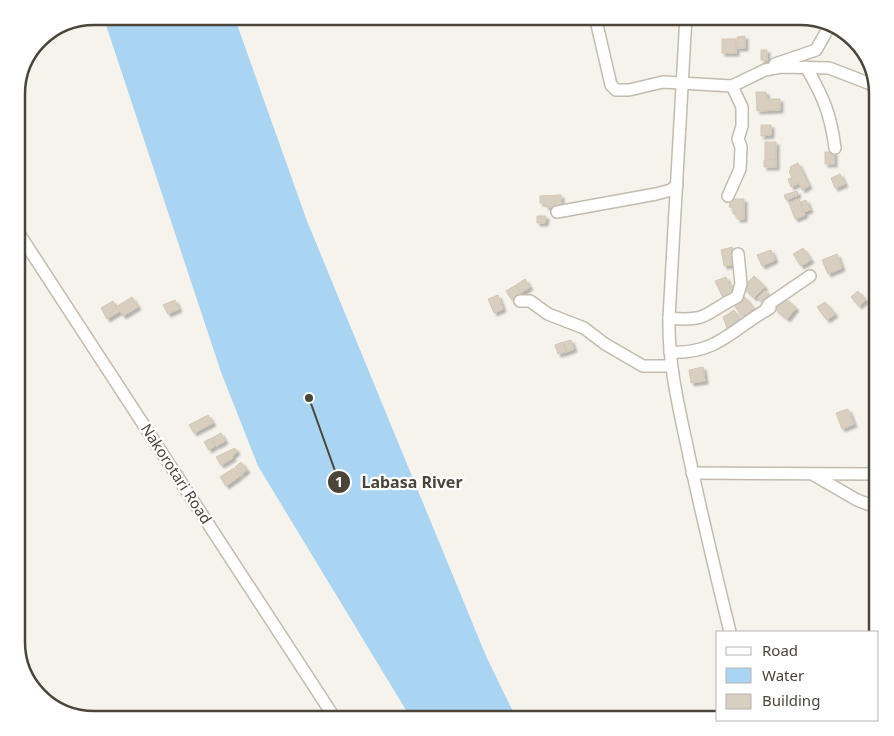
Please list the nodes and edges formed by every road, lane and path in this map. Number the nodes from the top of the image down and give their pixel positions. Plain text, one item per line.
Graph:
1 (597, 25) edge
2 (685, 25) edge
3 (827, 30) edge
4 (806, 67) junction
5 (765, 70) junction
6 (868, 83) edge
7 (682, 84) junction
8 (732, 86) junction
9 (836, 148) dead end
10 (677, 185) junction
11 (728, 196) dead end
12 (557, 212) dead end
13 (25, 243) edge
14 (738, 254) dead end
15 (810, 276) dead end
16 (520, 301) dead end
17 (669, 318) junction
18 (670, 352) junction
19 (671, 366) junction
20 (692, 473) junction
21 (813, 474) junction
22 (869, 474) edge
23 (869, 505) edge
24 (730, 631) edge
25 (330, 711) edge

1 - 7 street
2 - 7 street
3 - 5 street
4 - 5 street
4 - 6 street
4 - 9 street
5 - 8 street
7 - 8 street
7 - 10 street
8 - 11 street
10 - 12 street
10 - 17 street
13 - 25 street, Nakorotari Road
14 - 17 street
15 - 18 street
16 - 19 street
17 - 18 street
18 - 19 street
19 - 20 street
20 - 21 street
20 - 24 street
21 - 22 street
21 - 23 street

